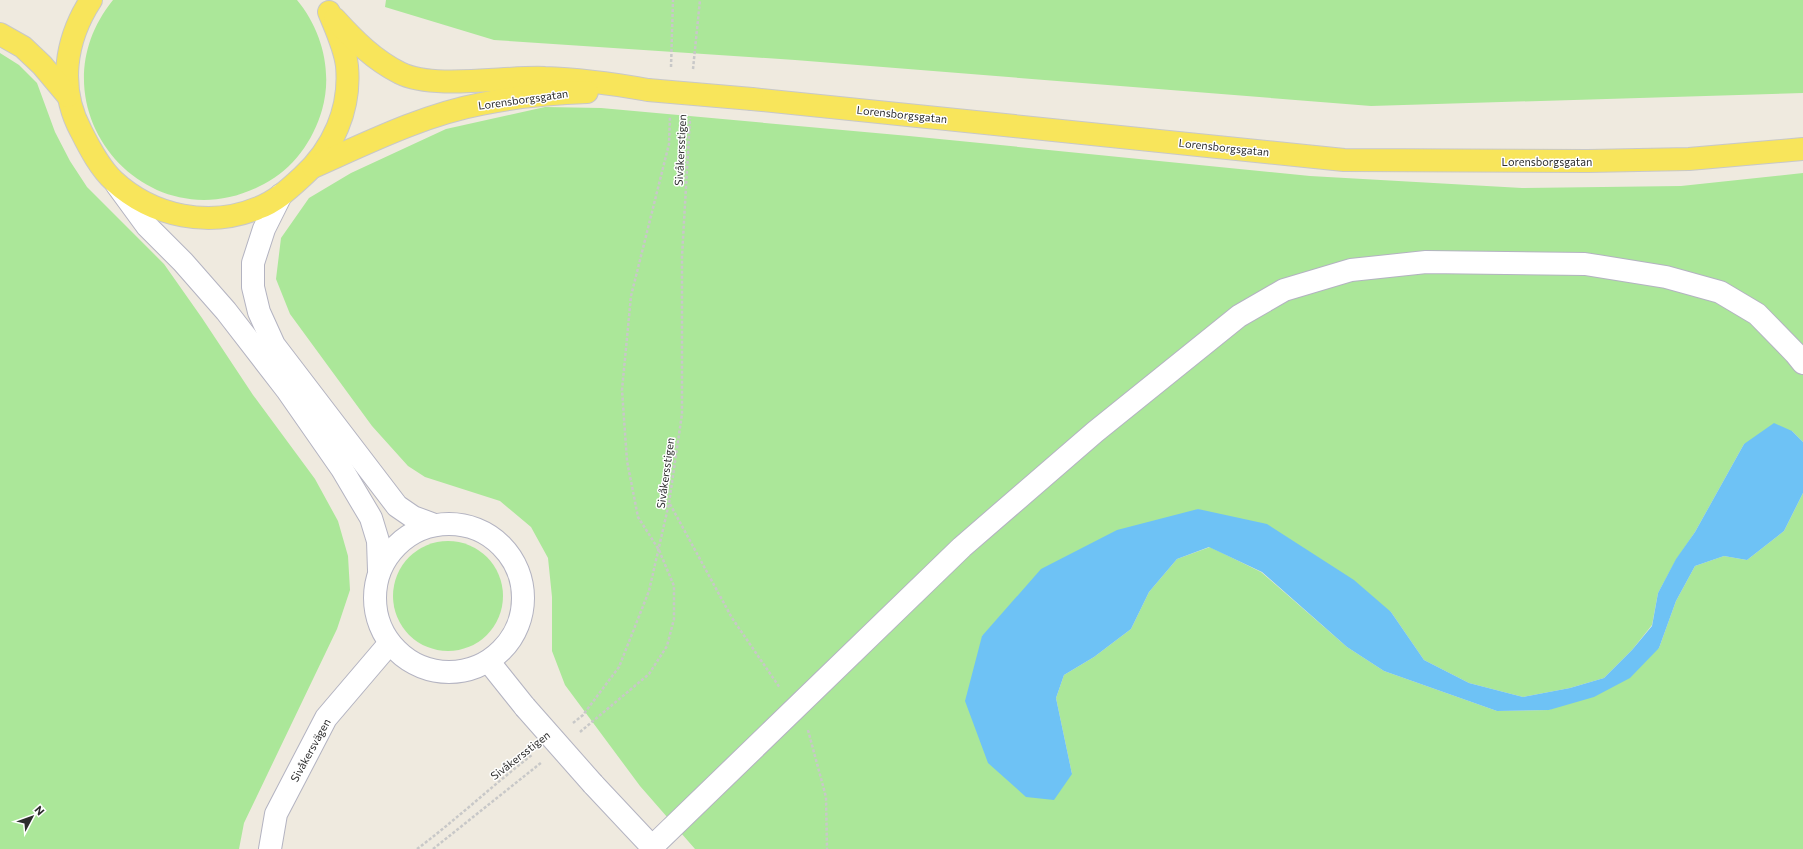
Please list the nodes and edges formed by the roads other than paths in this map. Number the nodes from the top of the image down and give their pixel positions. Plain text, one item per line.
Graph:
1 (91, 0) edge
2 (324, 6) edge
3 (0, 34) edge
4 (648, 90) junction
5 (68, 96) junction
6 (1803, 149) edge
7 (313, 167) junction
8 (114, 181) junction
9 (281, 195) junction
10 (1803, 363) edge
11 (432, 524) junction
12 (379, 570) junction
13 (389, 644) junction
14 (489, 662) junction
15 (653, 848) edge
16 (270, 849) edge

1 - 5 main road, Lorensborgsgatan
2 - 4 main road, Lorensborgsgatan
2 - 7 main road, Lorensborgsgatan
3 - 5 main road, Lorensborgsgatan
4 - 6 main road, Lorensborgsgatan, bridge
4 - 7 main road, Lorensborgsgatan
5 - 8 main road, Lorensborgsgatan
7 - 9 main road, Lorensborgsgatan
8 - 9 main road, Lorensborgsgatan
8 - 12 street
9 - 11 street
10 - 15 street
11 - 12 street
11 - 14 street
12 - 13 street
13 - 14 street
13 - 16 street, Sivåkersvägen
14 - 15 street, bridge

